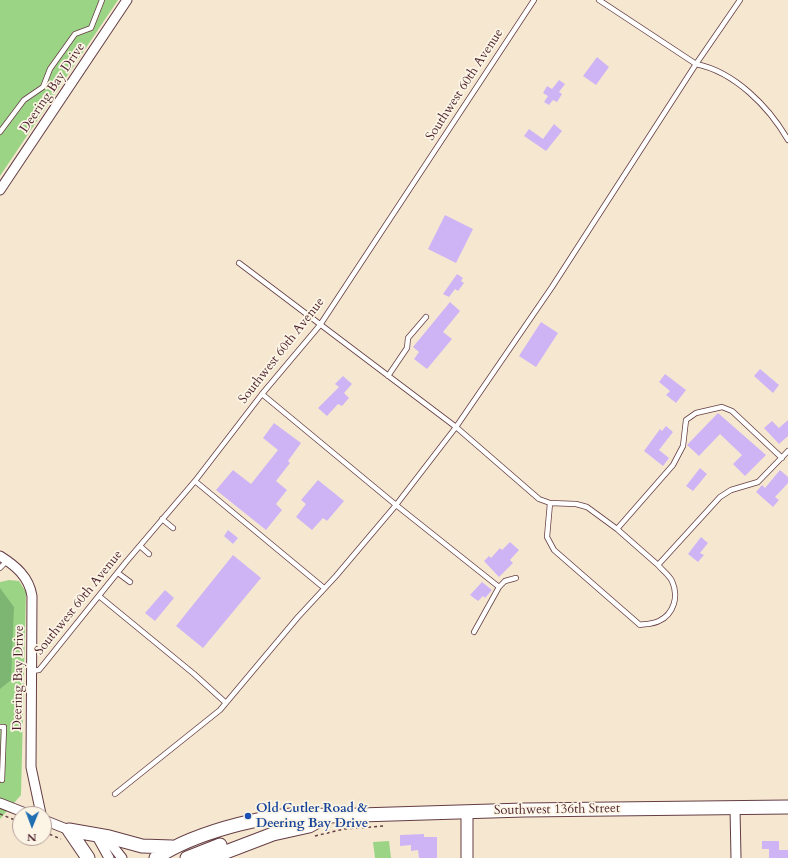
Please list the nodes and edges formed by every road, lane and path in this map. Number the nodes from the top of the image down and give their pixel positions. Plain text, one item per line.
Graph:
1 (102, 0) edge
2 (127, 0) edge
3 (534, 0) edge
4 (599, 0) edge
5 (740, 0) edge
6 (696, 64) junction
7 (0, 132) edge
8 (788, 140) edge
9 (0, 190) edge
10 (239, 263) dead end
11 (426, 317) dead end
12 (320, 325) junction
13 (388, 376) junction
14 (262, 394) junction
15 (456, 427) junction
16 (788, 451) edge
17 (782, 458) junction
18 (195, 481) junction
19 (550, 503) junction
20 (396, 505) junction
21 (162, 519) junction
22 (173, 528) dead end
23 (617, 529) junction
24 (140, 546) junction
25 (149, 554) dead end
26 (4, 558) edge
27 (658, 565) junction
28 (0, 568) edge
29 (118, 573) junction
30 (516, 578) dead end
31 (130, 582) dead end
32 (324, 588) junction
33 (499, 588) junction
34 (99, 596) junction
35 (474, 632) dead end
36 (32, 671) junction
37 (226, 703) junction
38 (0, 727) edge
39 (2, 780) dead end
40 (115, 794) dead end
41 (0, 803) edge
42 (39, 806) edge
43 (788, 807) edge
44 (12, 808) edge
45 (735, 808) junction
46 (467, 812) junction
47 (0, 814) edge
48 (326, 816) junction
49 (12, 819) edge
50 (52, 823) edge
51 (389, 826) dead end
52 (69, 830) junction
53 (273, 834) junction
54 (98, 838) junction
55 (308, 838) dead end
56 (172, 847) junction
57 (88, 858) edge
58 (109, 858) edge
59 (122, 858) edge
60 (156, 858) edge
61 (187, 858) edge
62 (210, 858) edge
63 (468, 858) edge
64 (736, 858) edge

1 - 7 lane
2 - 9 street, Deering Bay Drive
3 - 12 lane, Southwest 60th Avenue
4 - 6 lane
5 - 6 lane
6 - 8 lane
6 - 15 lane
10 - 12 lane
11 - 13 lane
12 - 13 lane
12 - 14 lane, Southwest 60th Avenue
13 - 15 lane
14 - 18 lane, Southwest 60th Avenue
14 - 20 lane
15 - 19 lane
15 - 20 lane
16 - 17 lane
17 - 23 lane
17 - 27 lane
18 - 21 lane, Southwest 60th Avenue
18 - 32 lane
19 - 23 lane
19 - 27 lane
20 - 32 lane
20 - 33 lane
21 - 22 lane
21 - 24 lane, Southwest 60th Avenue
23 - 27 lane
24 - 25 lane
24 - 29 lane, Southwest 60th Avenue
26 - 28 lane
26 - 36 street, Deering Bay Drive
29 - 31 lane
29 - 34 lane, Southwest 60th Avenue
30 - 33 lane
32 - 37 lane
33 - 35 lane
34 - 36 lane, Southwest 60th Avenue
34 - 37 lane
36 - 42 street, Deering Bay Drive
37 - 40 lane
38 - 39 lane
41 - 44 street
43 - 45 main road, Southwest 136th Street
45 - 46 main road, Southwest 136th Street
45 - 64 street
46 - 48 main road, Southwest 136th Street
46 - 63 street
47 - 49 path
48 - 53 main road, Southwest 136th Street
48 - 56 main road, Southwest 136th Street
50 - 52 street
51 - 55 path
52 - 54 street
52 - 56 main road
52 - 57 main road
53 - 61 main road
53 - 62 main road, Southwest 136th Street
54 - 58 street
54 - 59 street
56 - 60 main road, Southwest 136th Street

